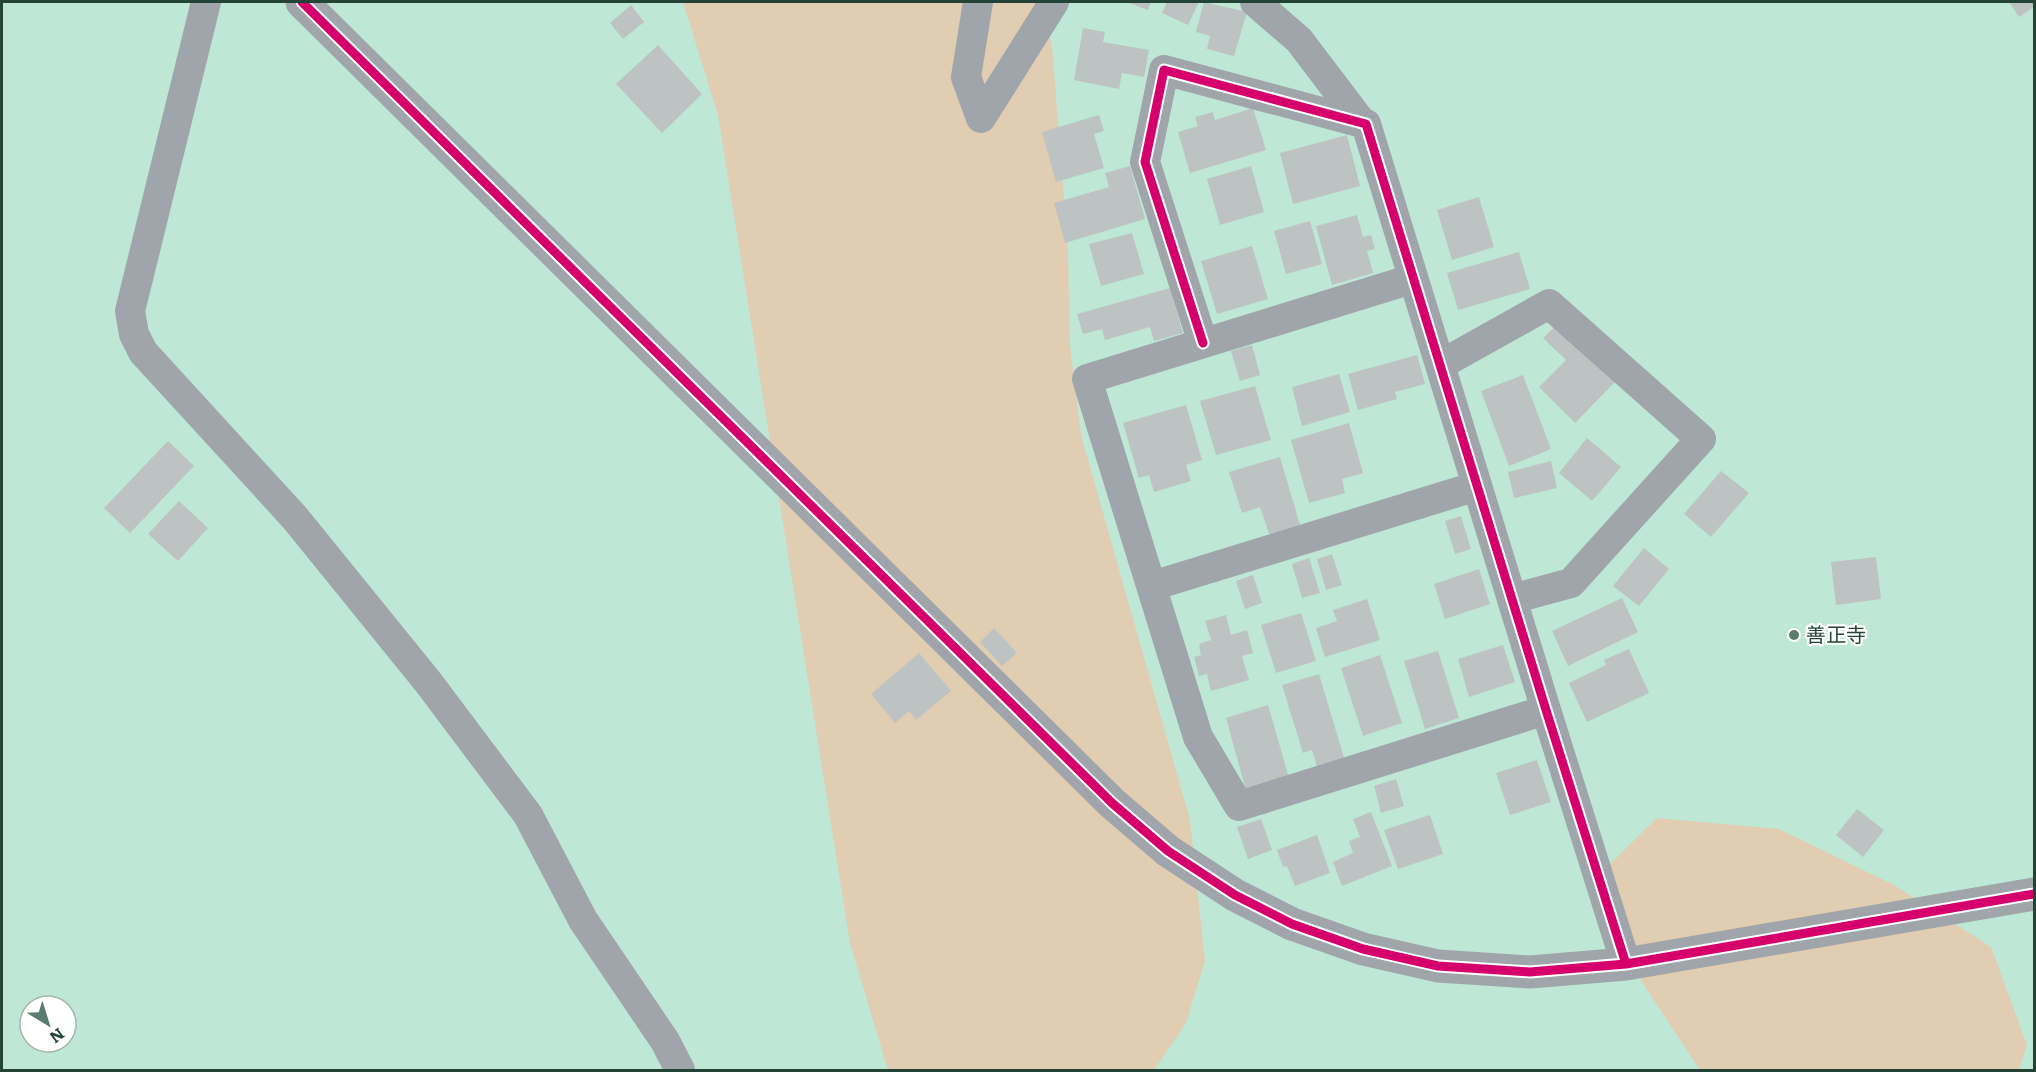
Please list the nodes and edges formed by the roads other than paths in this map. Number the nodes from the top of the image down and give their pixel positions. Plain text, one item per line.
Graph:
1 (206, 2) edge
2 (302, 2) edge
3 (978, 2) edge
4 (1054, 2) edge
5 (1255, 2) edge
6 (1362, 123) junction
7 (1412, 279) junction
8 (1203, 343) junction
9 (1440, 365) junction
10 (1477, 486) junction
11 (1152, 586) junction
12 (1512, 599) junction
13 (1546, 710) junction
14 (2034, 894) edge
15 (1626, 964) junction
16 (680, 1071) edge

1 - 16 street
2 - 15 street
3 - 4 street
5 - 6 street
6 - 7 street
6 - 8 street
7 - 8 street
7 - 9 street
8 - 11 street
9 - 10 street
9 - 12 street
10 - 11 street
10 - 12 street
11 - 13 street
12 - 13 street
13 - 15 street
14 - 15 street

